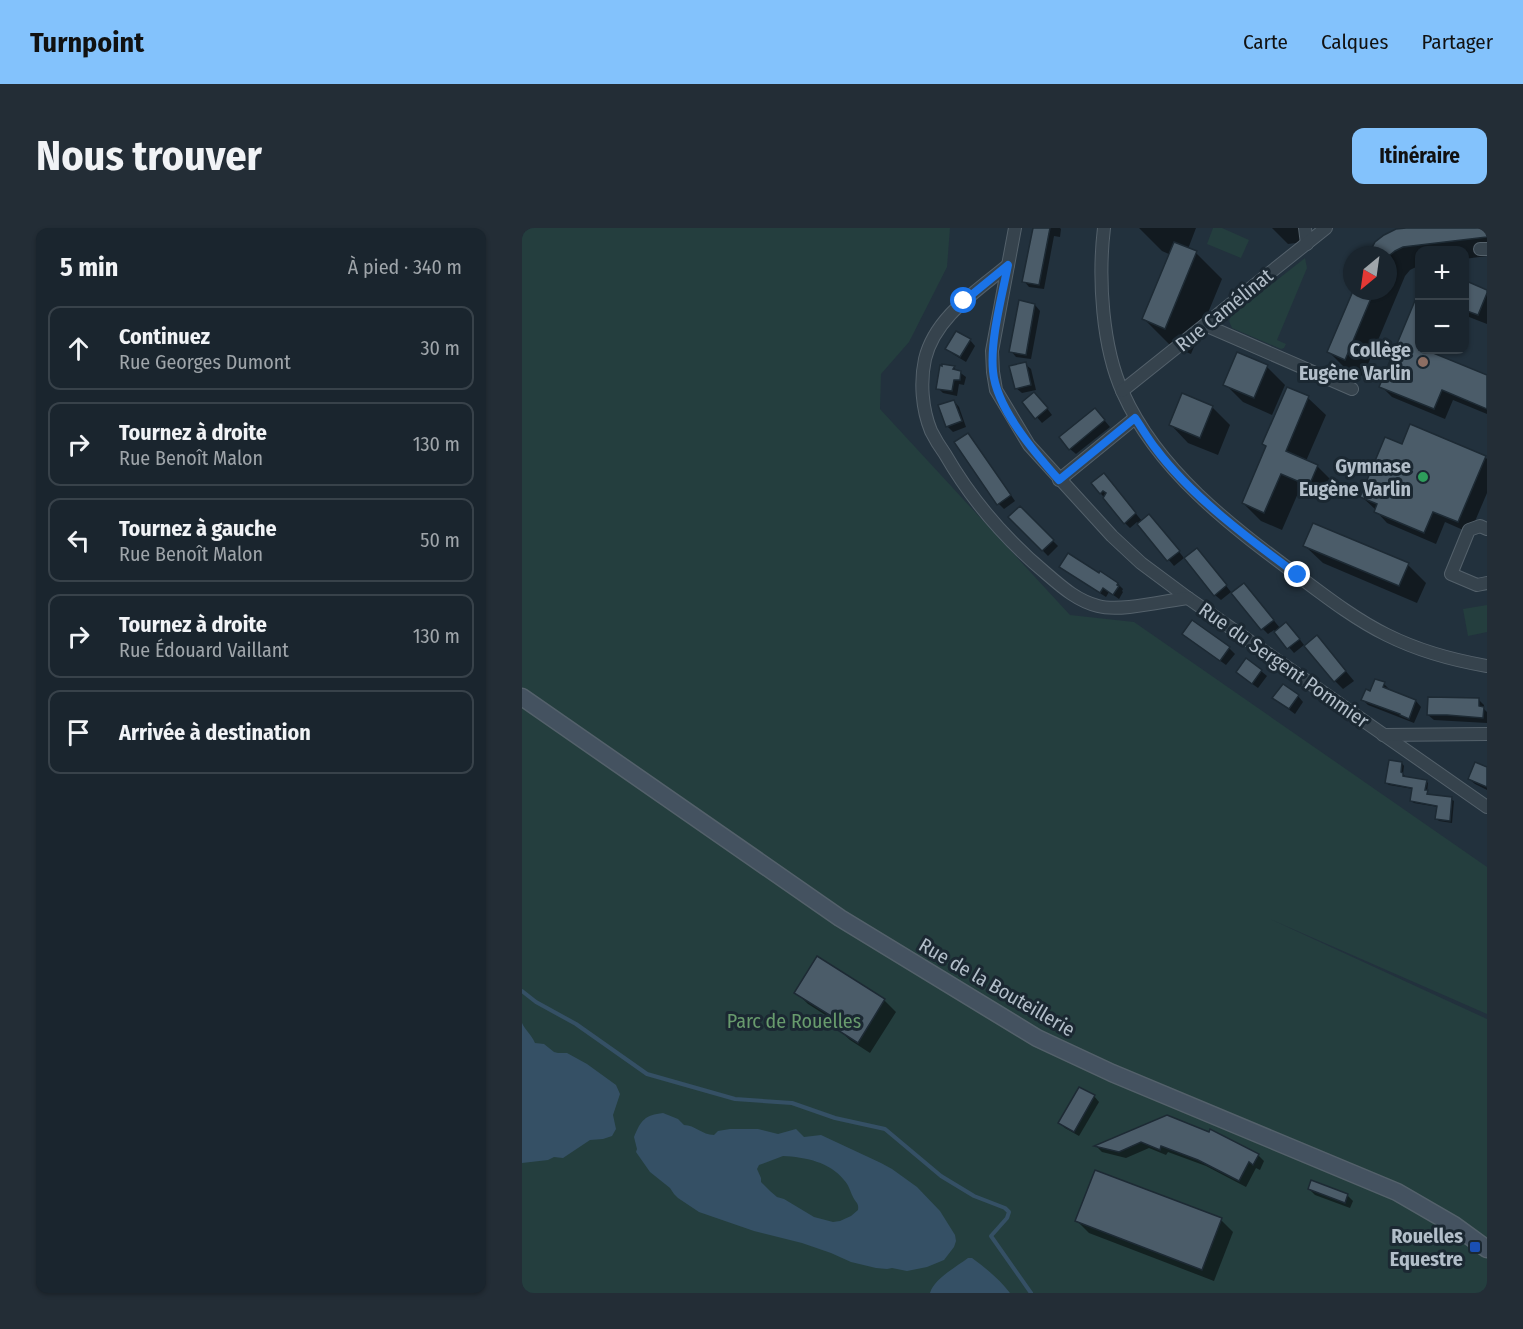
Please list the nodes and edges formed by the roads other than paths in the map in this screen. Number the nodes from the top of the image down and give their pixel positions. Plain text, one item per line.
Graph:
1 (1015, 228) edge
2 (1104, 228) edge
3 (1305, 228) edge
4 (1326, 228) edge
5 (1306, 244) junction
6 (1008, 265) junction
7 (1205, 325) junction
8 (1352, 389) dead end
9 (1122, 392) junction
10 (1135, 418) junction
11 (1059, 480) junction
12 (1487, 529) edge
13 (1487, 583) edge
14 (1188, 598) junction
15 (1487, 666) edge
16 (522, 698) edge
17 (1487, 734) edge
18 (1383, 735) junction
19 (1487, 807) edge
20 (1487, 1249) edge

1 - 6 street, Rue du Sergent Pommier
2 - 9 street
3 - 5 street
4 - 5 street, Rue Camélinat
5 - 7 street, Rue Camélinat
6 - 11 street, Rue du Sergent Pommier
6 - 14 street
7 - 8 street
7 - 9 street, Rue Camélinat
9 - 10 street
10 - 11 street
10 - 15 street
11 - 14 street, Rue du Sergent Pommier
12 - 13 street
14 - 18 street, Rue du Sergent Pommier
16 - 20 street, Rue de la Bouteillerie
17 - 18 street, Rue du Sergent Pommier
18 - 19 street

